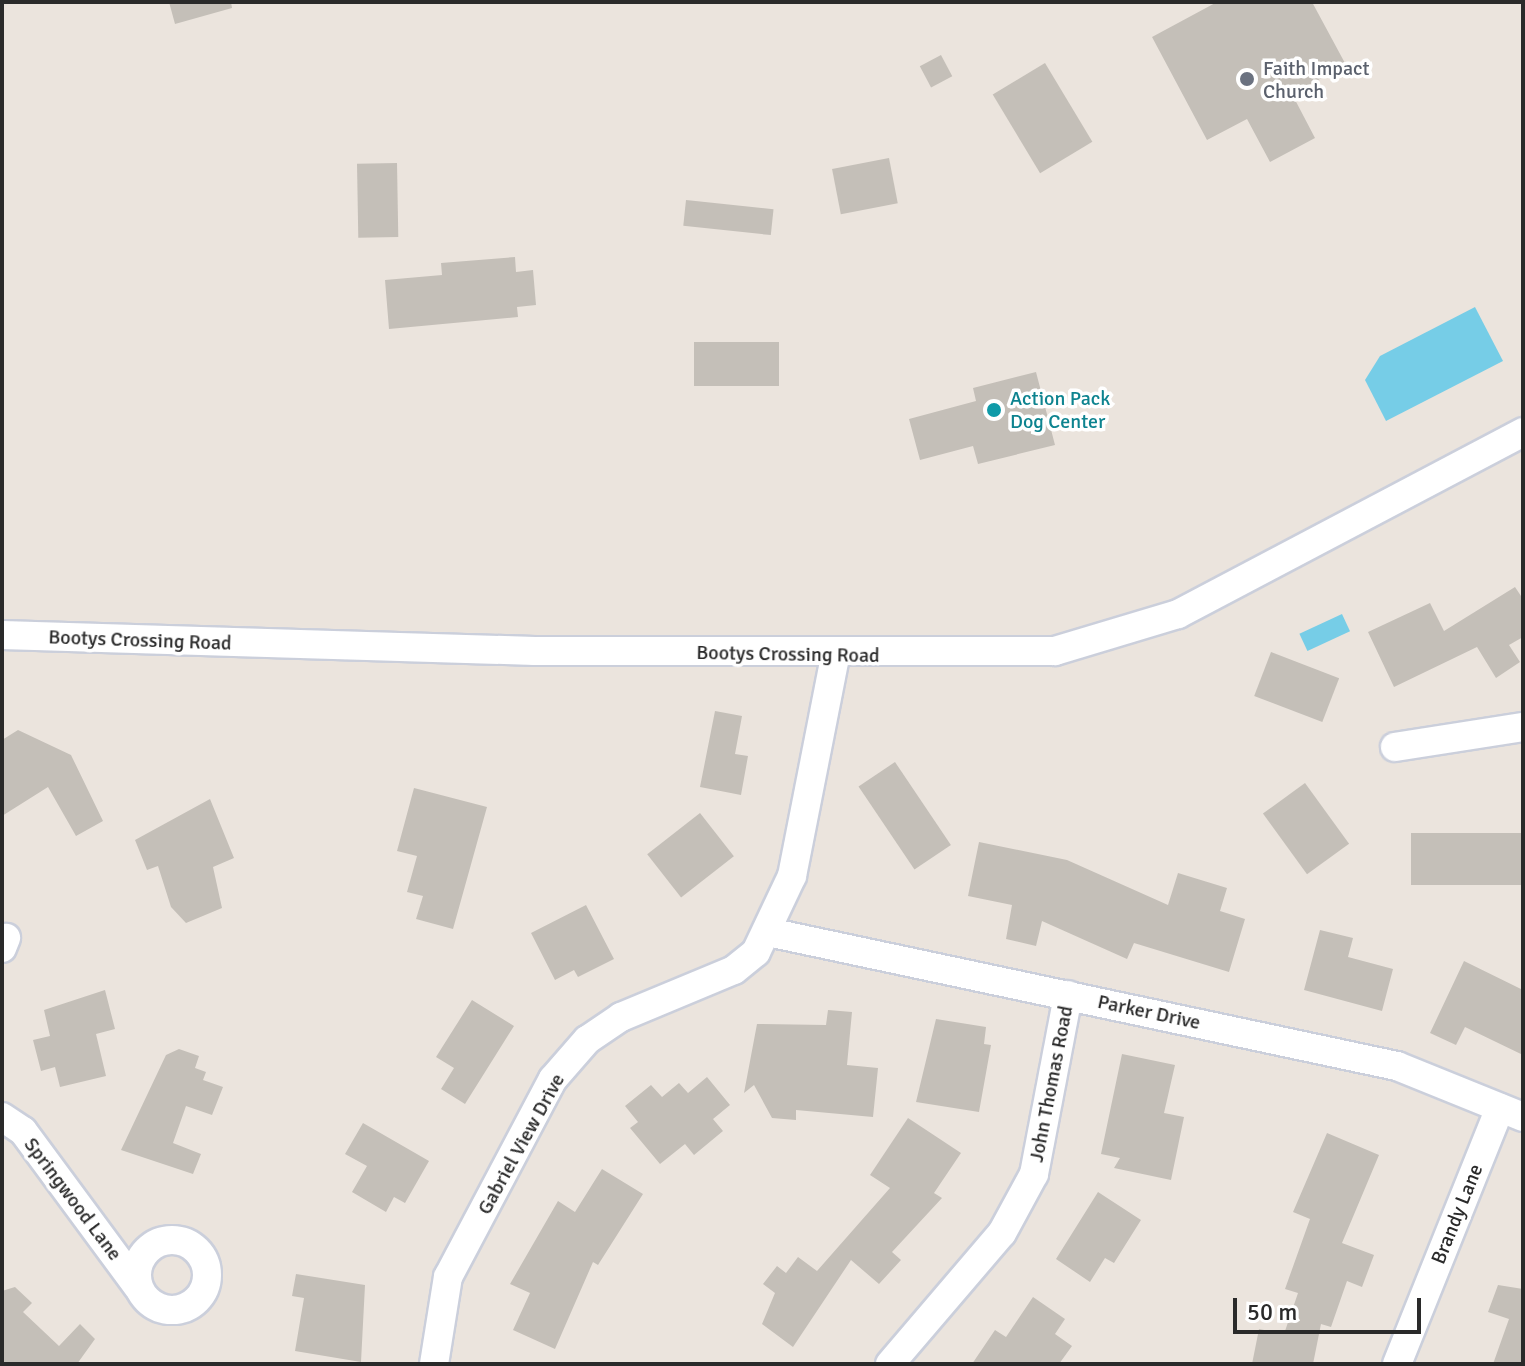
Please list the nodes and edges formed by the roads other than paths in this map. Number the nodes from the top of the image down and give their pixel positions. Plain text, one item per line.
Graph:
1 (1523, 432) edge
2 (2, 635) edge
3 (835, 656) junction
4 (1523, 727) edge
5 (1395, 747) dead end
6 (768, 932) junction
7 (1068, 995) junction
8 (1511, 1113) edge
9 (2, 1117) edge
10 (138, 1287) dead end
11 (434, 1364) edge
12 (890, 1364) edge
13 (1397, 1364) edge

1 - 3 street, Bootys Crossing Road
2 - 3 street, Bootys Crossing Road
3 - 6 street, Gabriel View Drive
4 - 5 street
6 - 7 street, Parker Drive
6 - 11 street, Gabriel View Drive
7 - 8 street, Parker Drive
7 - 12 street, John Thomas Road
8 - 13 street, Brandy Lane
9 - 10 street, Springwood Lane

